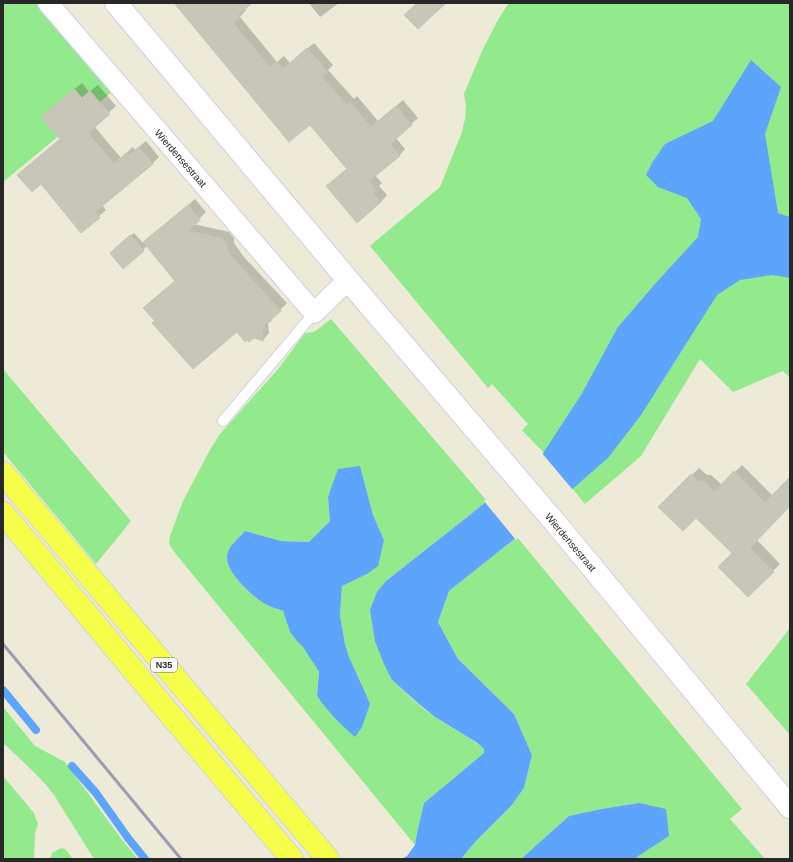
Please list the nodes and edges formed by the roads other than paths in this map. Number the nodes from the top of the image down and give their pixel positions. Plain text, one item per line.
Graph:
1 (48, 3) edge
2 (116, 3) edge
3 (348, 280) junction
4 (314, 313) junction
5 (223, 421) dead end
6 (3, 473) edge
7 (3, 513) edge
8 (790, 807) edge
9 (327, 858) edge
10 (292, 859) edge

1 - 4 street, Wierdensestraat
2 - 3 street, Wierdensestraat
3 - 4 street
3 - 8 street, Wierdensestraat
4 - 5 lane
6 - 9 main road, N35
7 - 10 main road, N35

